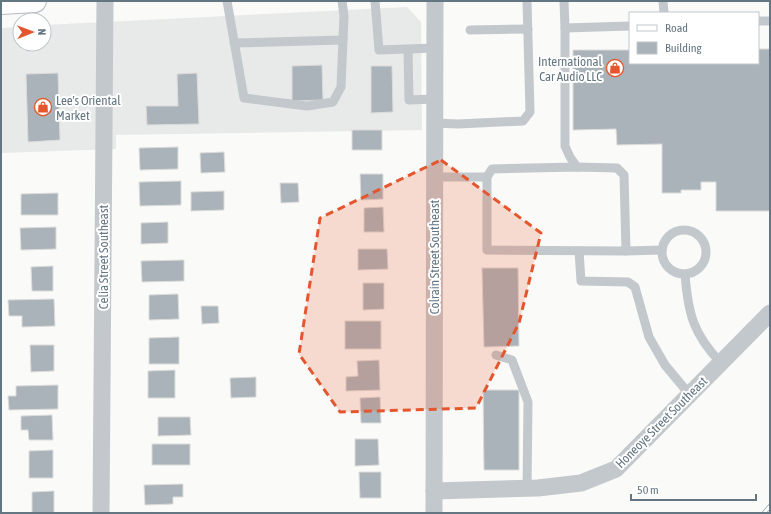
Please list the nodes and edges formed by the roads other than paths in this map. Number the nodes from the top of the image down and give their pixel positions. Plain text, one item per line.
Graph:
1 (34, 1) edge
2 (105, 1) edge
3 (227, 1) edge
4 (342, 1) edge
5 (375, 1) edge
6 (435, 1) edge
7 (527, 1) edge
8 (564, 1) edge
9 (663, 1) edge
10 (1, 3) edge
11 (664, 12) edge
12 (759, 21) edge
13 (770, 21) edge
14 (629, 26) edge
15 (565, 28) junction
16 (528, 29) junction
17 (470, 30) dead end
18 (343, 40) junction
19 (234, 43) junction
20 (435, 48) junction
21 (408, 50) junction
22 (434, 99) junction
23 (434, 123) junction
24 (578, 167) junction
25 (434, 177) junction
26 (487, 177) junction
27 (662, 250) junction
28 (579, 251) junction
29 (626, 252) junction
30 (685, 274) junction
31 (770, 313) edge
32 (496, 355) dead end
33 (721, 363) junction
34 (690, 395) junction
35 (527, 488) junction
36 (434, 491) junction
37 (101, 513) edge
38 (434, 513) edge

1 - 10 main road
2 - 37 street, Celia Street Southeast
3 - 19 lane
4 - 18 lane
5 - 21 lane
6 - 20 street, Colrain Street Southeast
7 - 16 lane
8 - 15 lane
9 - 11 lane
12 - 13 lane
14 - 15 lane
15 - 24 lane
16 - 17 lane
16 - 23 lane
18 - 19 lane
18 - 19 lane
20 - 21 lane
20 - 22 street, Colrain Street Southeast
21 - 22 lane
22 - 23 street, Colrain Street Southeast
23 - 25 street, Colrain Street Southeast
24 - 26 lane
24 - 29 lane
25 - 26 lane
25 - 36 street, Colrain Street Southeast
26 - 28 lane
27 - 29 lane
27 - 30 lane
27 - 30 lane
28 - 29 lane
28 - 34 lane
30 - 33 lane
31 - 33 street, Honeoye Street Southeast
32 - 35 lane
33 - 34 street, Honeoye Street Southeast
34 - 35 street, Honeoye Street Southeast
35 - 36 street, Honeoye Street Southeast
36 - 38 street, Colrain Street Southeast

